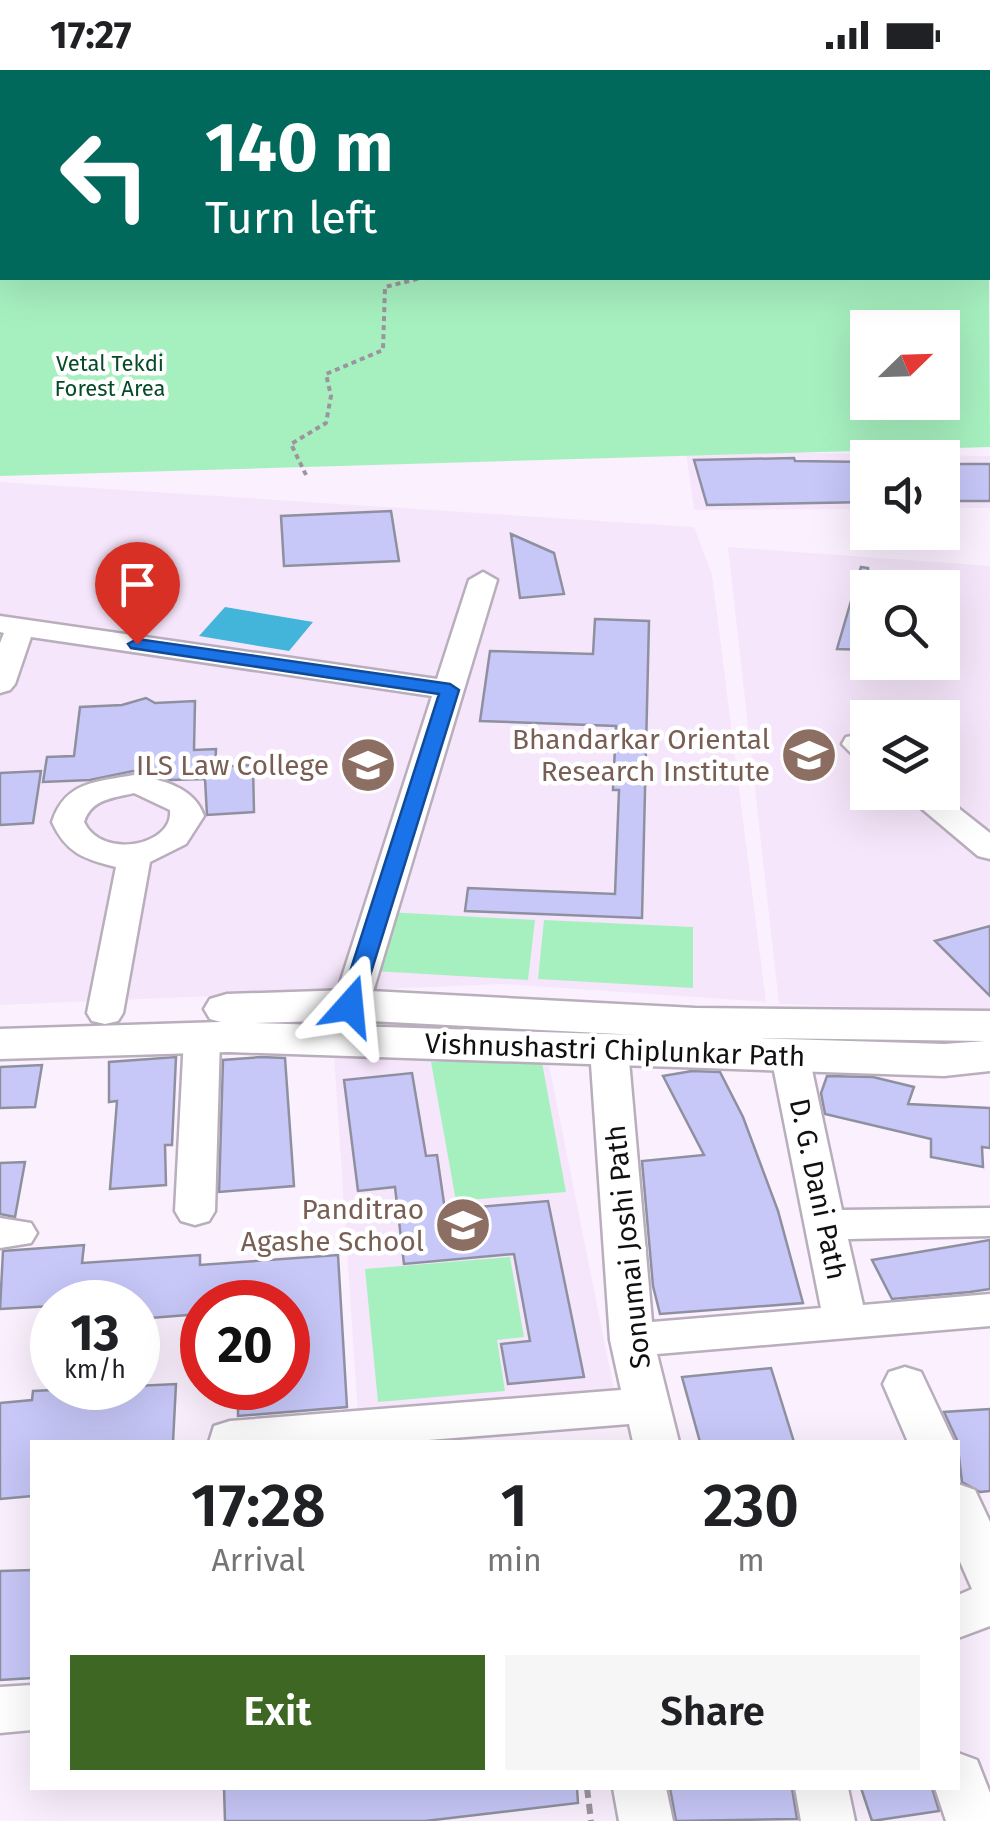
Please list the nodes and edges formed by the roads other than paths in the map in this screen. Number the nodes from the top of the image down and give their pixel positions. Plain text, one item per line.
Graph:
1 (483, 580) dead end
2 (10, 626) edge
3 (0, 684) edge
4 (450, 690) junction
5 (941, 810) edge
6 (990, 849) edge
7 (135, 854) dead end
8 (350, 1006) junction
9 (105, 1013) junction
10 (0, 1016) edge
11 (990, 1026) edge
12 (202, 1038) junction
13 (0, 1044) edge
14 (609, 1050) junction
15 (790, 1056) junction
16 (990, 1056) edge
17 (195, 1211) dead end
18 (990, 1222) edge
19 (825, 1225) junction
20 (990, 1310) edge
21 (845, 1322) junction
22 (632, 1340) junction
23 (904, 1384) dead end
24 (651, 1424) edge
25 (230, 1439) dead end
26 (930, 1440) edge
27 (960, 1507) edge
28 (990, 1576) edge
29 (990, 1604) edge
30 (960, 1616) edge
31 (30, 1708) edge
32 (0, 1710) edge
33 (960, 1782) edge
34 (640, 1790) edge
35 (822, 1790) edge
36 (646, 1821) edge
37 (828, 1821) edge
38 (973, 1821) edge

1 - 4 street
2 - 3 street
2 - 4 street
4 - 8 street
5 - 6 street
7 - 9 street
8 - 9 main road, Vishnushastri Chiplunkar Path
8 - 11 main road, Vishnushastri Chiplunkar Path
9 - 10 main road, Vishnushastri Chiplunkar Path
12 - 13 main road, Vishnushastri Chiplunkar Path
12 - 14 main road, Vishnushastri Chiplunkar Path
12 - 17 street
14 - 15 main road, Vishnushastri Chiplunkar Path
14 - 22 street, Sonumai Joshi Path
15 - 16 main road, Vishnushastri Chiplunkar Path
15 - 19 street, D. G. Dani Path
18 - 19 street
19 - 21 street, D. G. Dani Path
20 - 21 street
21 - 22 street
22 - 24 street, Sonumai Joshi Path
23 - 26 street
24 - 25 street
27 - 28 street
29 - 30 street
31 - 32 street
33 - 38 street
34 - 36 street
35 - 37 street

